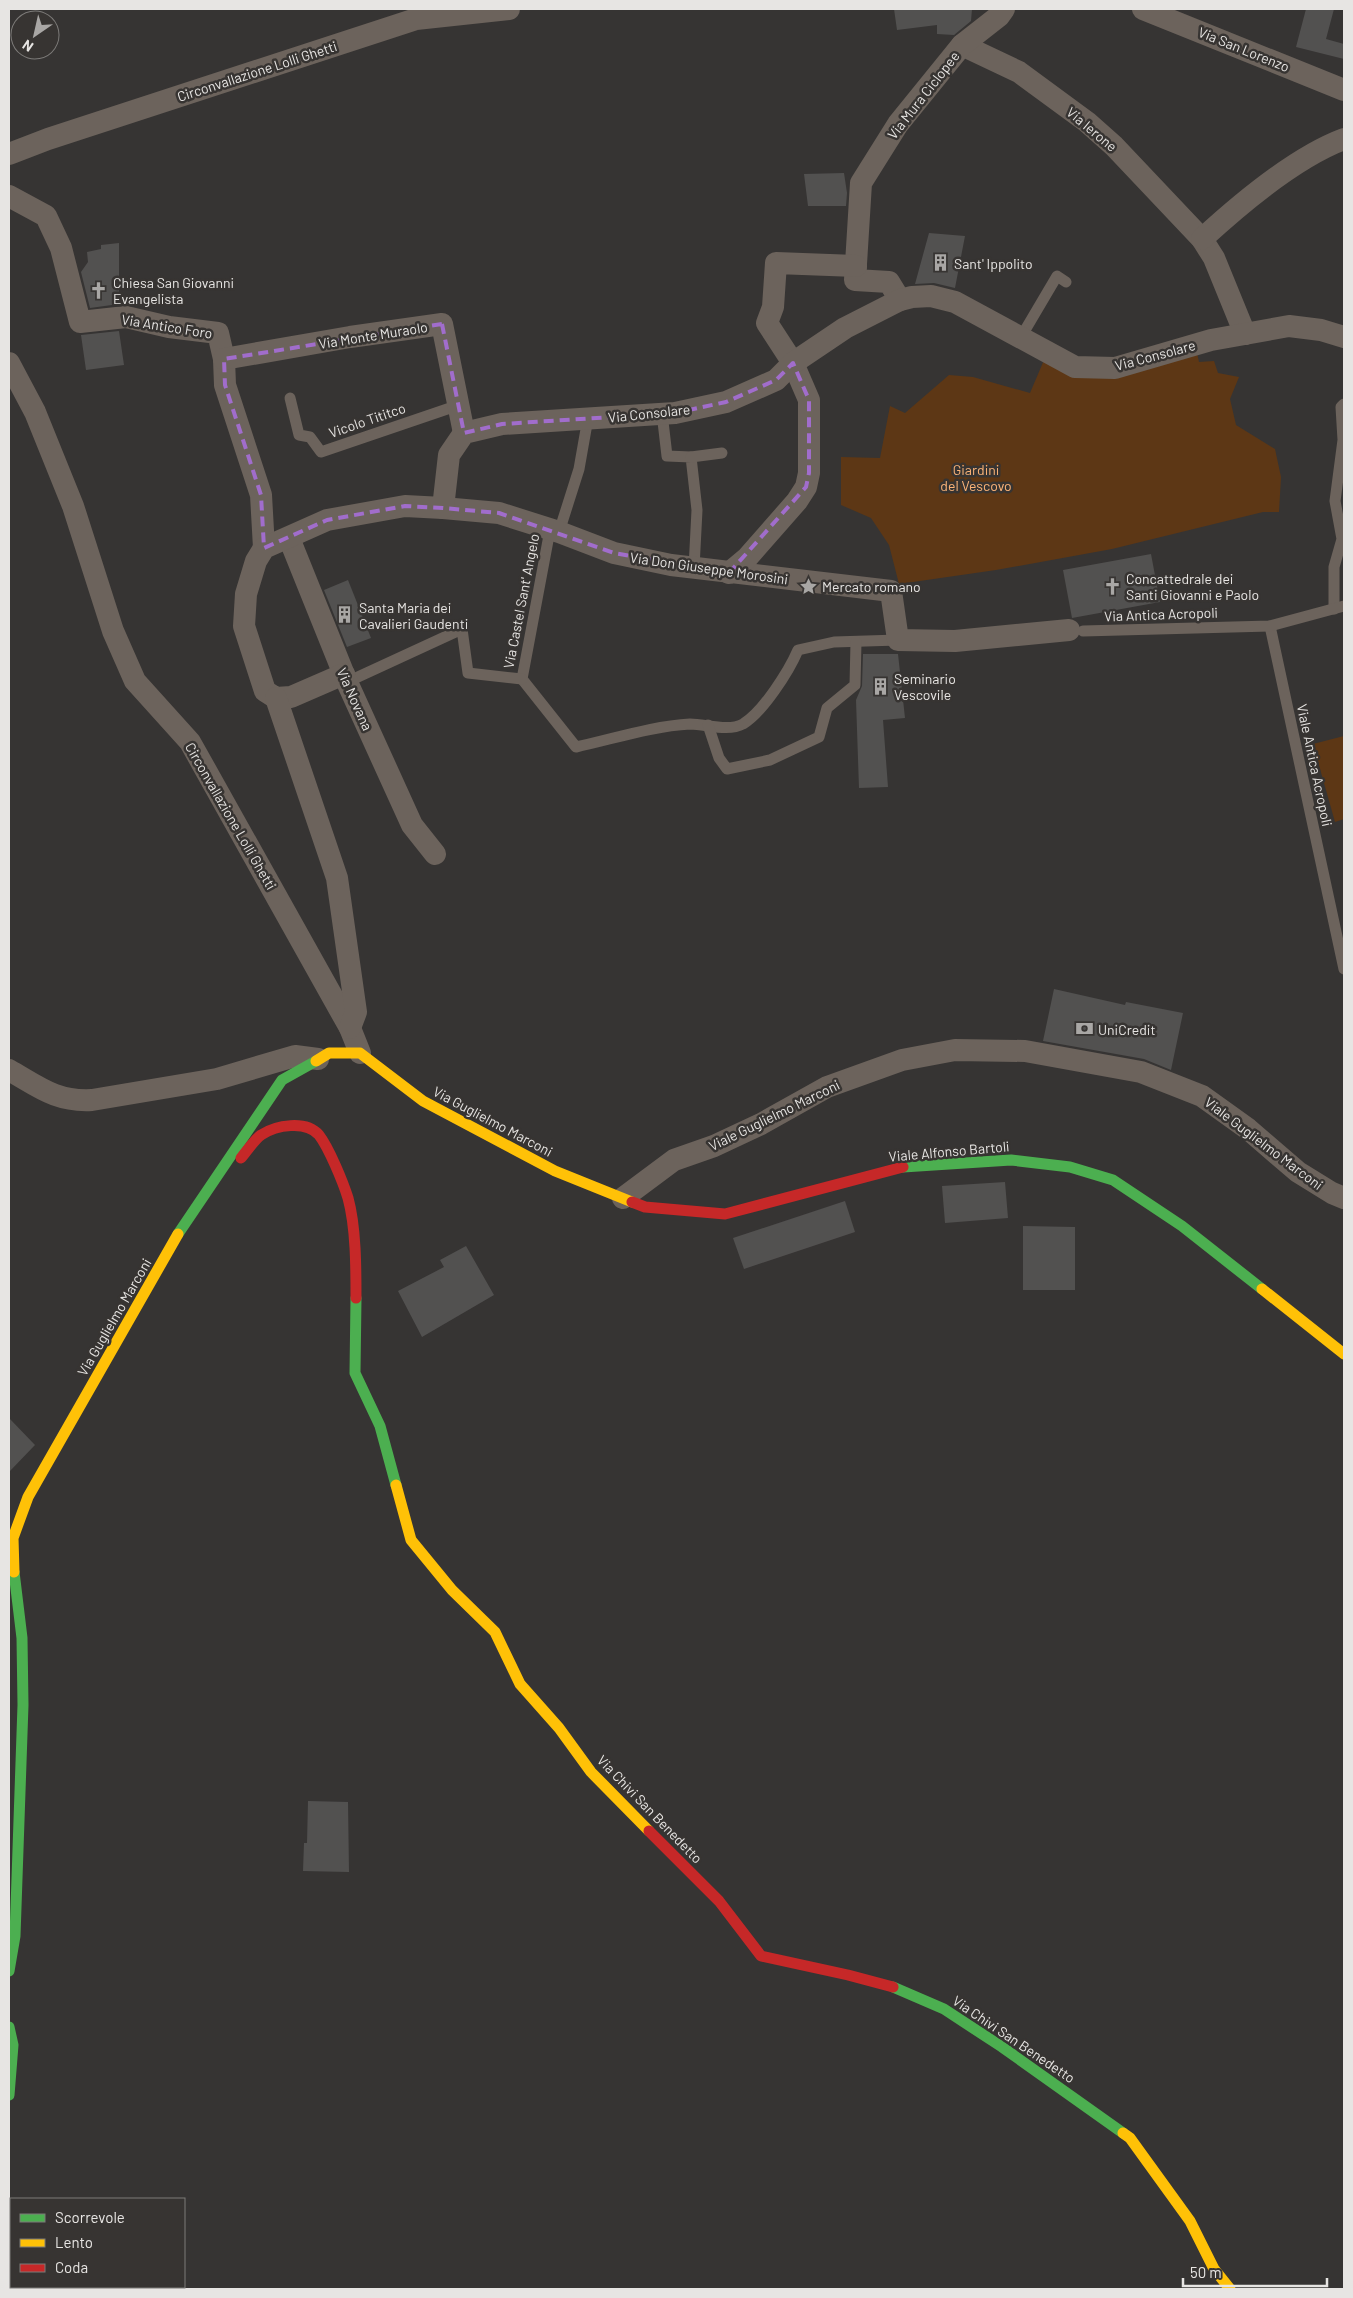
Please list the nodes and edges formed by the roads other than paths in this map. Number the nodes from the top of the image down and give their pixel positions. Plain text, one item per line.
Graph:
1 (510, 9) edge
2 (1143, 9) edge
3 (1001, 12) edge
4 (962, 45) junction
5 (1344, 90) edge
6 (1344, 139) edge
7 (9, 154) edge
8 (9, 196) edge
9 (1202, 239) junction
10 (856, 266) junction
11 (1066, 282) dead end
12 (900, 300) junction
13 (1245, 334) junction
14 (1021, 337) junction
15 (1344, 337) edge
16 (224, 359) junction
17 (9, 363) edge
18 (793, 363) junction
19 (290, 398) dead end
20 (1344, 404) edge
21 (458, 405) junction
22 (662, 413) junction
23 (588, 418) junction
24 (464, 433) junction
25 (722, 453) dead end
26 (691, 457) junction
27 (443, 508) junction
28 (554, 531) junction
29 (289, 538) junction
30 (264, 548) junction
31 (694, 568) junction
32 (729, 573) junction
33 (1339, 608) edge
34 (1270, 626) junction
35 (1076, 630) joint
36 (898, 640) junction
37 (856, 642) junction
38 (346, 678) junction
39 (522, 679) junction
40 (276, 698) junction
41 (708, 726) junction
42 (435, 854) dead end
43 (1344, 969) edge
44 (350, 1028) junction
45 (360, 1053) junction
46 (318, 1059) junction
47 (9, 1070) edge
48 (220, 1171) junction
49 (624, 1198) junction
50 (1344, 1198) edge
51 (1344, 1354) edge
52 (9, 1971) edge
53 (9, 2027) edge
54 (9, 2095) edge
55 (1230, 2289) edge

1 - 7 street, Circonvallazione Lolli Ghetti
2 - 5 street, Via San Lorenzo
3 - 4 street, Via Mura Ciclopee
4 - 9 street, Via Ierone
4 - 10 street, Via Mura Ciclopee
6 - 9 street
8 - 16 street, Via Antico Foro
9 - 13 street, Via Ierone
10 - 12 street
10 - 18 street
11 - 14 lane
12 - 14 street, Via Consolare
12 - 18 street, Via Consolare
13 - 14 street, Via Consolare
13 - 15 street, Via Consolare
16 - 21 street, Via Monte Muraolo
16 - 30 street, Via Antico Foro
17 - 44 street, Circonvallazione Lolli Ghetti
18 - 22 street, Via Consolare
18 - 32 street
19 - 21 lane, Vicolo Tititco
20 - 33 lane
21 - 24 street, Via Monte Muraolo
22 - 23 street, Via Consolare
22 - 26 lane
23 - 24 street, Via Consolare
23 - 28 lane, Via Castel Sant' Angelo
24 - 27 street
25 - 26 lane
26 - 31 lane
27 - 28 street, Via Don Giuseppe Morosini
27 - 29 street
28 - 31 street, Via Don Giuseppe Morosini
28 - 39 lane, Via Castel Sant' Angelo
29 - 30 street
29 - 38 street, Via Novana
30 - 40 street
31 - 32 street, Via Don Giuseppe Morosini
32 - 36 street, Via Don Giuseppe Morosini
33 - 34 lane, Via Antica Acropoli
34 - 35 lane, Via Antica Acropoli
34 - 43 lane, Viale Antica Acropoli
35 - 36 street
36 - 37 lane, Via Castel Sant' Angelo
37 - 41 lane, Via Castel Sant' Angelo
37 - 41 lane
38 - 39 lane, Via Castel Sant' Angelo
38 - 40 street
38 - 42 street, Via Novana
39 - 41 lane, Via Castel Sant' Angelo
40 - 44 street
44 - 45 street, Circonvallazione Lolli Ghetti
45 - 46 street, Via Guglielmo Marconi
45 - 49 street, Via Guglielmo Marconi
46 - 47 street
46 - 48 street, Via Guglielmo Marconi
48 - 52 street, Via Guglielmo Marconi
48 - 55 street, Via Chivi San Benedetto
49 - 50 street, Viale Guglielmo Marconi
49 - 51 street, Viale Alfonso Bartoli
53 - 54 street

